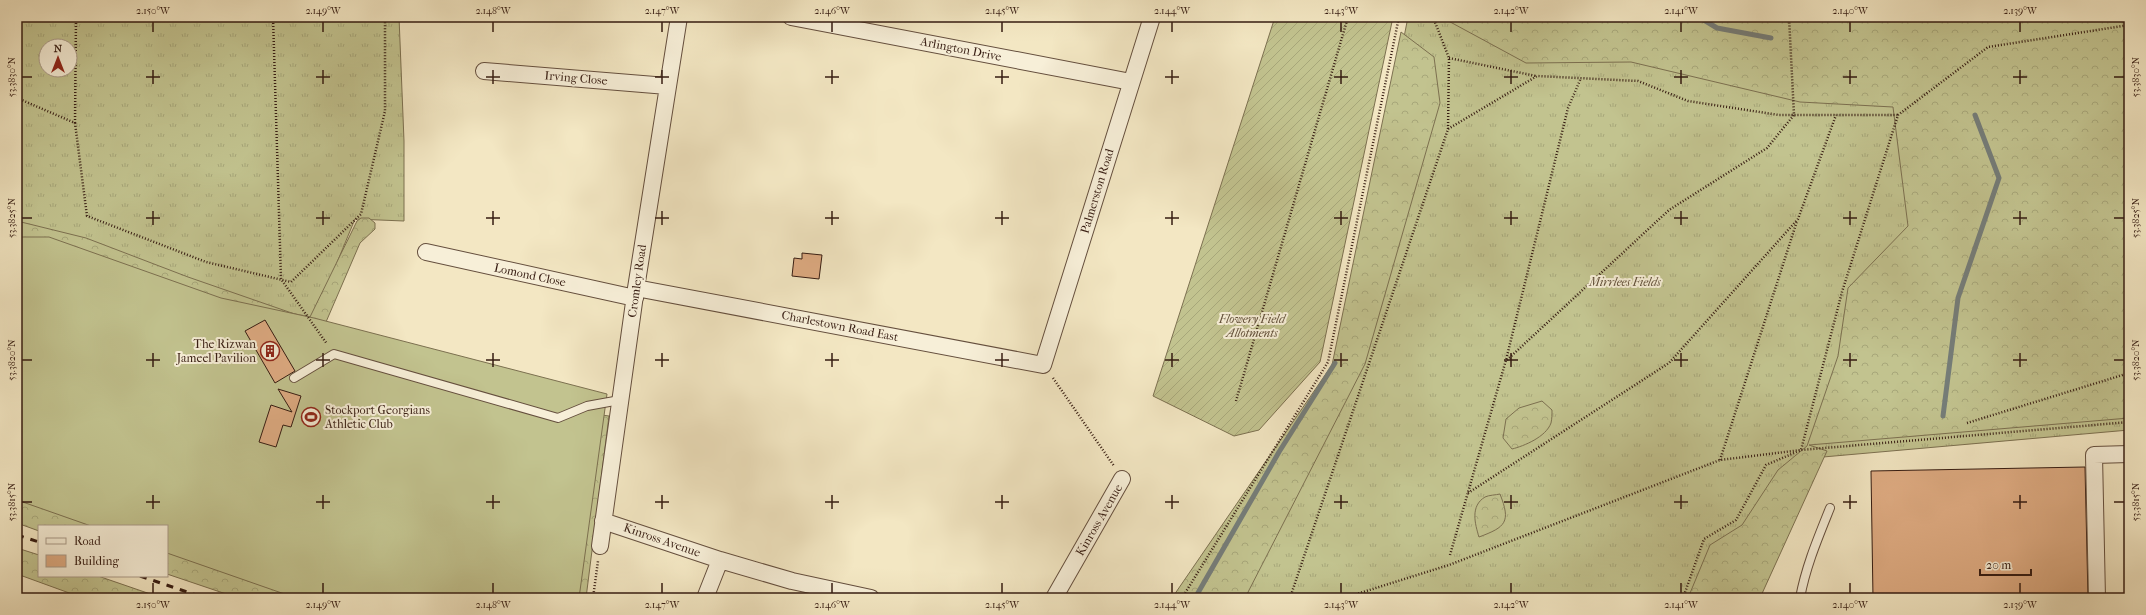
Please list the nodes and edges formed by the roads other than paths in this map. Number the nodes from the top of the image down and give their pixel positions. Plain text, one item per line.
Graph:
1 (679, 17) edge
2 (791, 17) edge
3 (1152, 17) edge
4 (484, 70) dead end
5 (1131, 82) junction
6 (667, 86) junction
7 (426, 252) dead end
8 (635, 293) junction
9 (1043, 365) joint
10 (294, 378) dead end
11 (620, 400) junction
12 (2129, 454) edge
13 (1122, 479) road end
14 (1830, 508) dead end
15 (603, 521) junction
16 (600, 546) road end
17 (720, 560) junction
18 (705, 598) edge
19 (871, 598) edge
20 (1054, 598) edge
21 (1800, 598) edge
22 (2097, 598) edge

1 - 6 street, Cromley Road
2 - 5 street, Arlington Drive
3 - 5 street, Palmerston Road
4 - 6 street, Irving Close
5 - 9 street, Palmerston Road
6 - 8 street, Cromley Road
7 - 8 street, Lomond Close
8 - 9 street, Charlestown Road East
8 - 11 street, Cromley Road
10 - 11 lane
11 - 15 street, Cromley Road
12 - 22 street
13 - 20 street, Kinross Avenue
14 - 21 lane
15 - 16 street, Cromley Road
15 - 17 street, Kinross Avenue
17 - 18 street
17 - 19 street, Kinross Avenue

